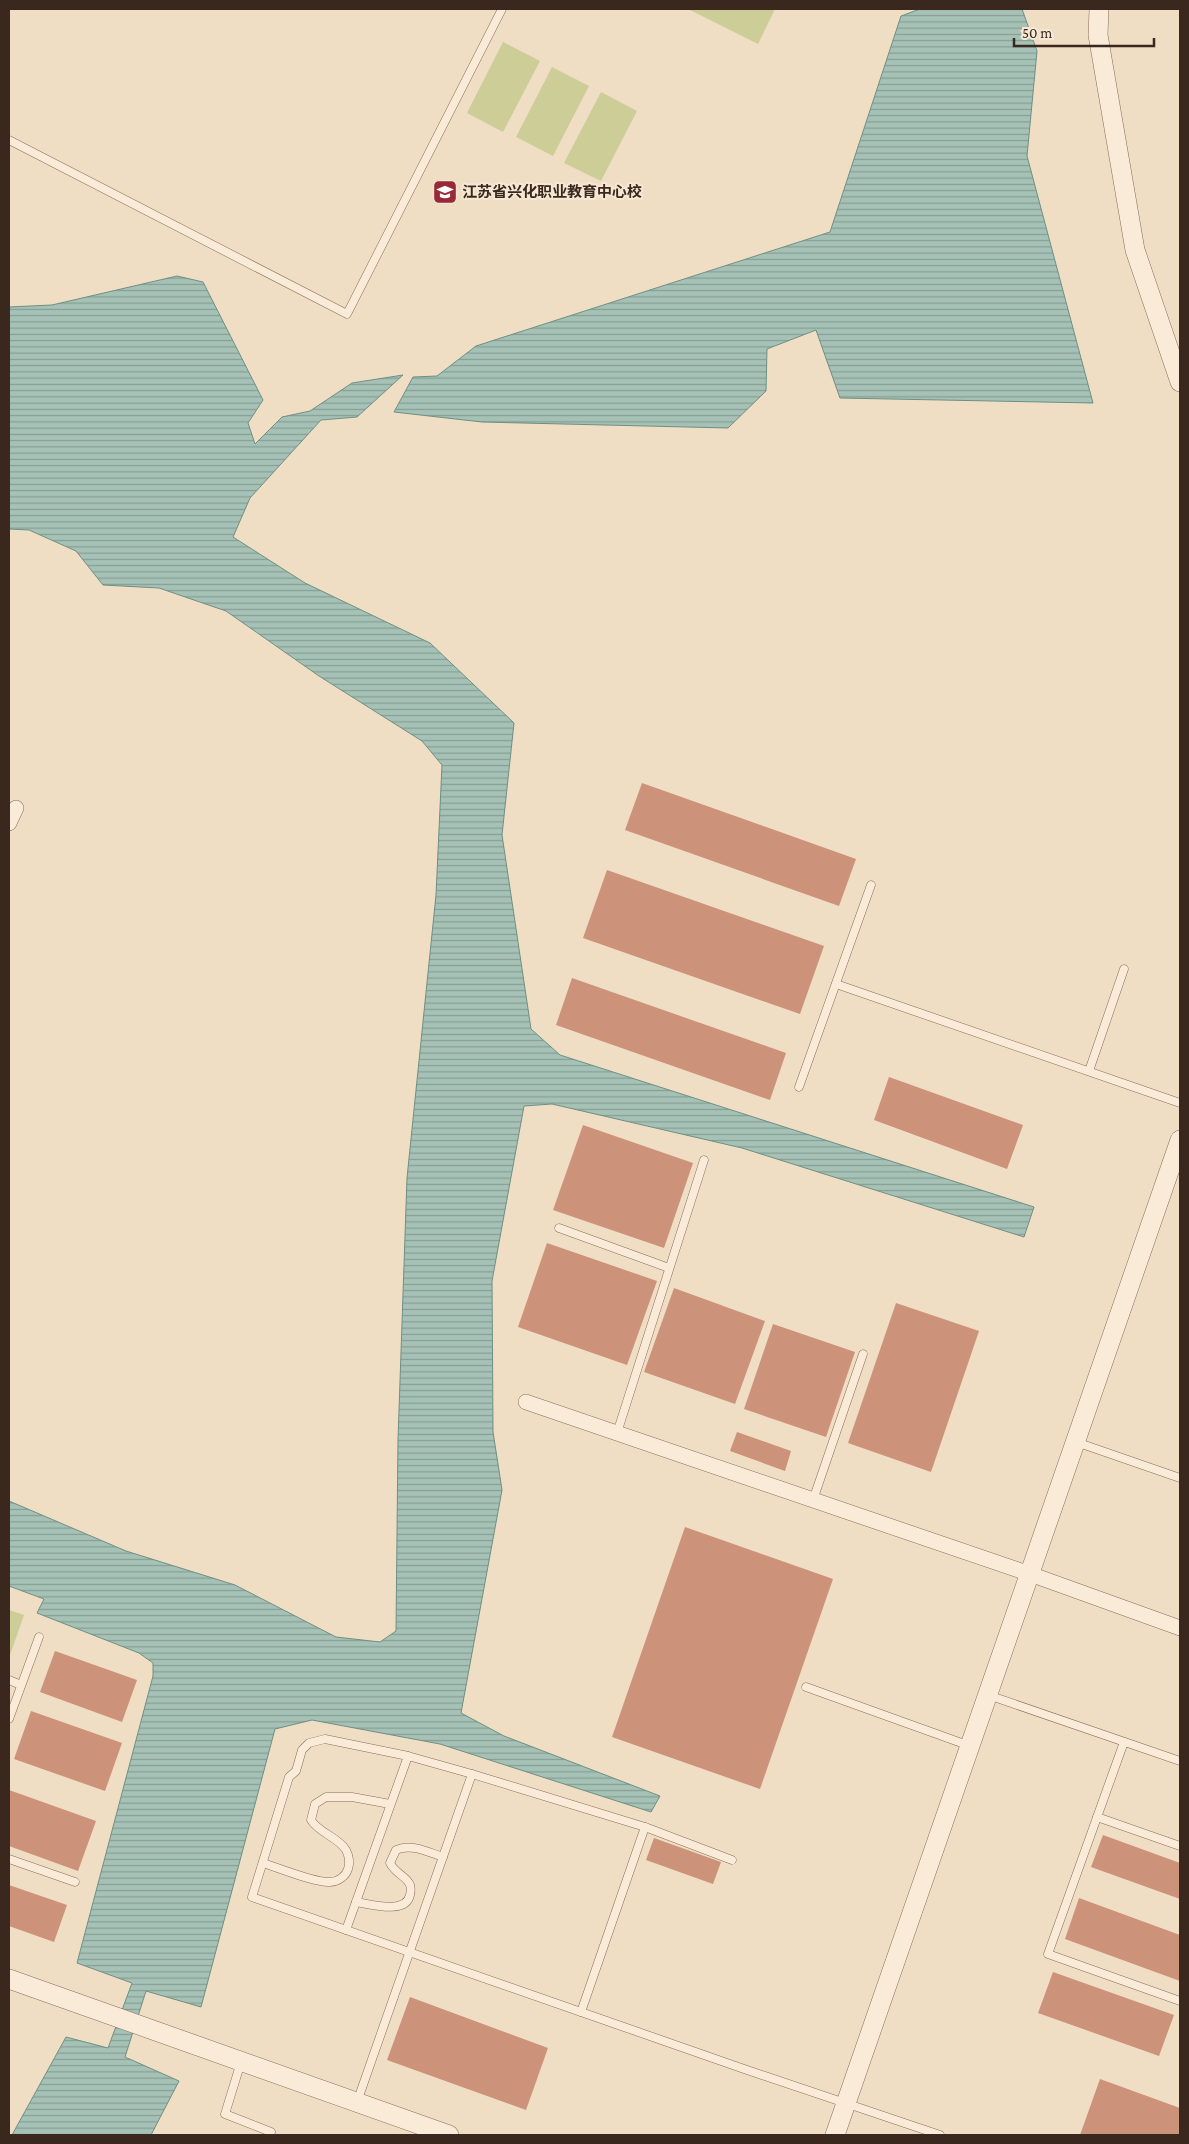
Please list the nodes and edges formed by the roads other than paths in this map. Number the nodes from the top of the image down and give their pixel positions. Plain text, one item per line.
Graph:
1 (502, 9) edge
2 (1099, 9) edge
3 (9, 140) edge
4 (1180, 382) edge
5 (16, 808) dead end
6 (9, 823) edge
7 (872, 885) dead end
8 (1124, 970) dead end
9 (836, 984) junction
10 (1089, 1071) junction
11 (799, 1086) dead end
12 (1180, 1103) edge
13 (1180, 1140) edge
14 (704, 1160) dead end
15 (559, 1228) dead end
16 (669, 1268) junction
17 (863, 1354) dead end
18 (526, 1402) dead end
19 (617, 1433) junction
20 (1076, 1442) junction
21 (1180, 1478) edge
22 (813, 1500) junction
23 (1030, 1574) junction
24 (1180, 1628) edge
25 (38, 1637) dead end
26 (9, 1680) edge
27 (21, 1685) junction
28 (806, 1687) dead end
29 (988, 1695) junction
30 (9, 1719) edge
31 (1124, 1742) junction
32 (970, 1746) junction
33 (408, 1756) junction
34 (1180, 1761) edge
35 (472, 1774) junction
36 (390, 1804) junction
37 (1097, 1817) junction
38 (645, 1827) junction
39 (1180, 1846) edge
40 (443, 1857) junction
41 (9, 1859) edge
42 (732, 1860) dead end
43 (263, 1863) junction
44 (75, 1882) dead end
45 (356, 1902) junction
46 (346, 1930) junction
47 (409, 1952) junction
48 (9, 1978) edge
49 (1180, 2001) edge
50 (581, 2012) junction
51 (241, 2061) junction
52 (357, 2102) junction
53 (847, 2102) junction
54 (270, 2135) edge
55 (449, 2135) edge
56 (835, 2135) edge
57 (940, 2135) edge

1 - 3 lane
2 - 4 street
5 - 6 street
7 - 9 lane
8 - 10 lane
9 - 10 lane
9 - 11 lane
10 - 12 lane
13 - 20 street
14 - 16 lane
15 - 16 lane
16 - 19 lane
17 - 22 lane
18 - 19 street
19 - 22 street
20 - 21 lane
20 - 23 street
22 - 23 street
23 - 24 street
23 - 29 street
25 - 27 lane
26 - 27 lane
27 - 30 lane
28 - 32 lane
29 - 31 lane
29 - 32 street
31 - 34 lane
31 - 37 lane
32 - 53 street
33 - 35 lane
33 - 36 lane
33 - 43 lane
35 - 38 lane
35 - 40 lane
36 - 43 lane
36 - 45 lane
37 - 39 lane
37 - 49 lane
38 - 42 lane
38 - 50 lane
40 - 45 lane
40 - 47 lane
41 - 44 lane
43 - 46 lane
45 - 46 lane
46 - 47 lane
47 - 50 lane
47 - 52 lane
48 - 51 street
50 - 53 lane
51 - 52 street
51 - 54 lane
52 - 55 street
53 - 56 street
53 - 57 lane

